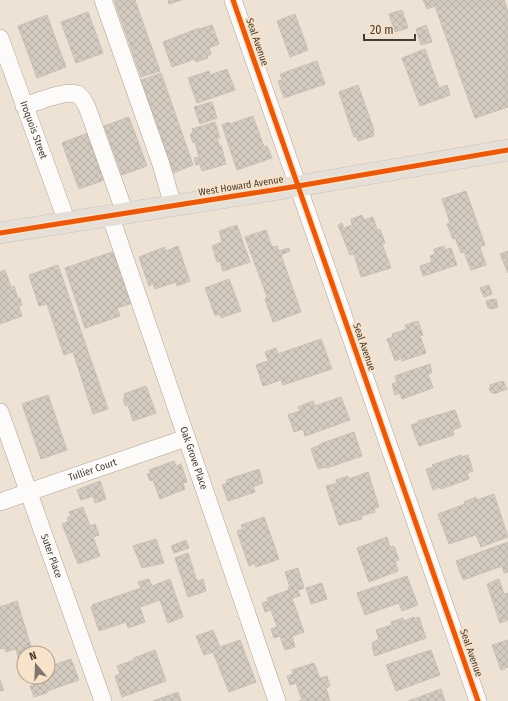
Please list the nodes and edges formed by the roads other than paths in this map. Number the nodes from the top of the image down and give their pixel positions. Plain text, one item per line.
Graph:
1 (103, 0) edge
2 (233, 0) edge
3 (0, 38) edge
4 (24, 106) junction
5 (508, 150) edge
6 (298, 186) junction
7 (173, 206) junction
8 (118, 214) junction
9 (67, 222) junction
10 (0, 233) edge
11 (0, 412) edge
12 (186, 438) junction
13 (29, 492) junction
14 (0, 502) edge
15 (103, 701) edge
16 (277, 701) edge
17 (478, 701) edge

1 - 7 street
2 - 6 street, Seal Avenue
3 - 4 street, Iroquois Street
4 - 8 street, Oak Grove Place
4 - 9 street, Iroquois Street
5 - 6 main road, West Howard Avenue
6 - 7 main road, West Howard Avenue
6 - 17 street, Seal Avenue
7 - 8 main road, West Howard Avenue
8 - 9 main road, West Howard Avenue
8 - 12 street, Oak Grove Place
9 - 10 main road, West Howard Avenue
11 - 13 street, Suter Place
12 - 13 street, Tullier Court
12 - 16 street, Oak Grove Place
13 - 14 street, Tullier Court
13 - 15 street, Suter Place

